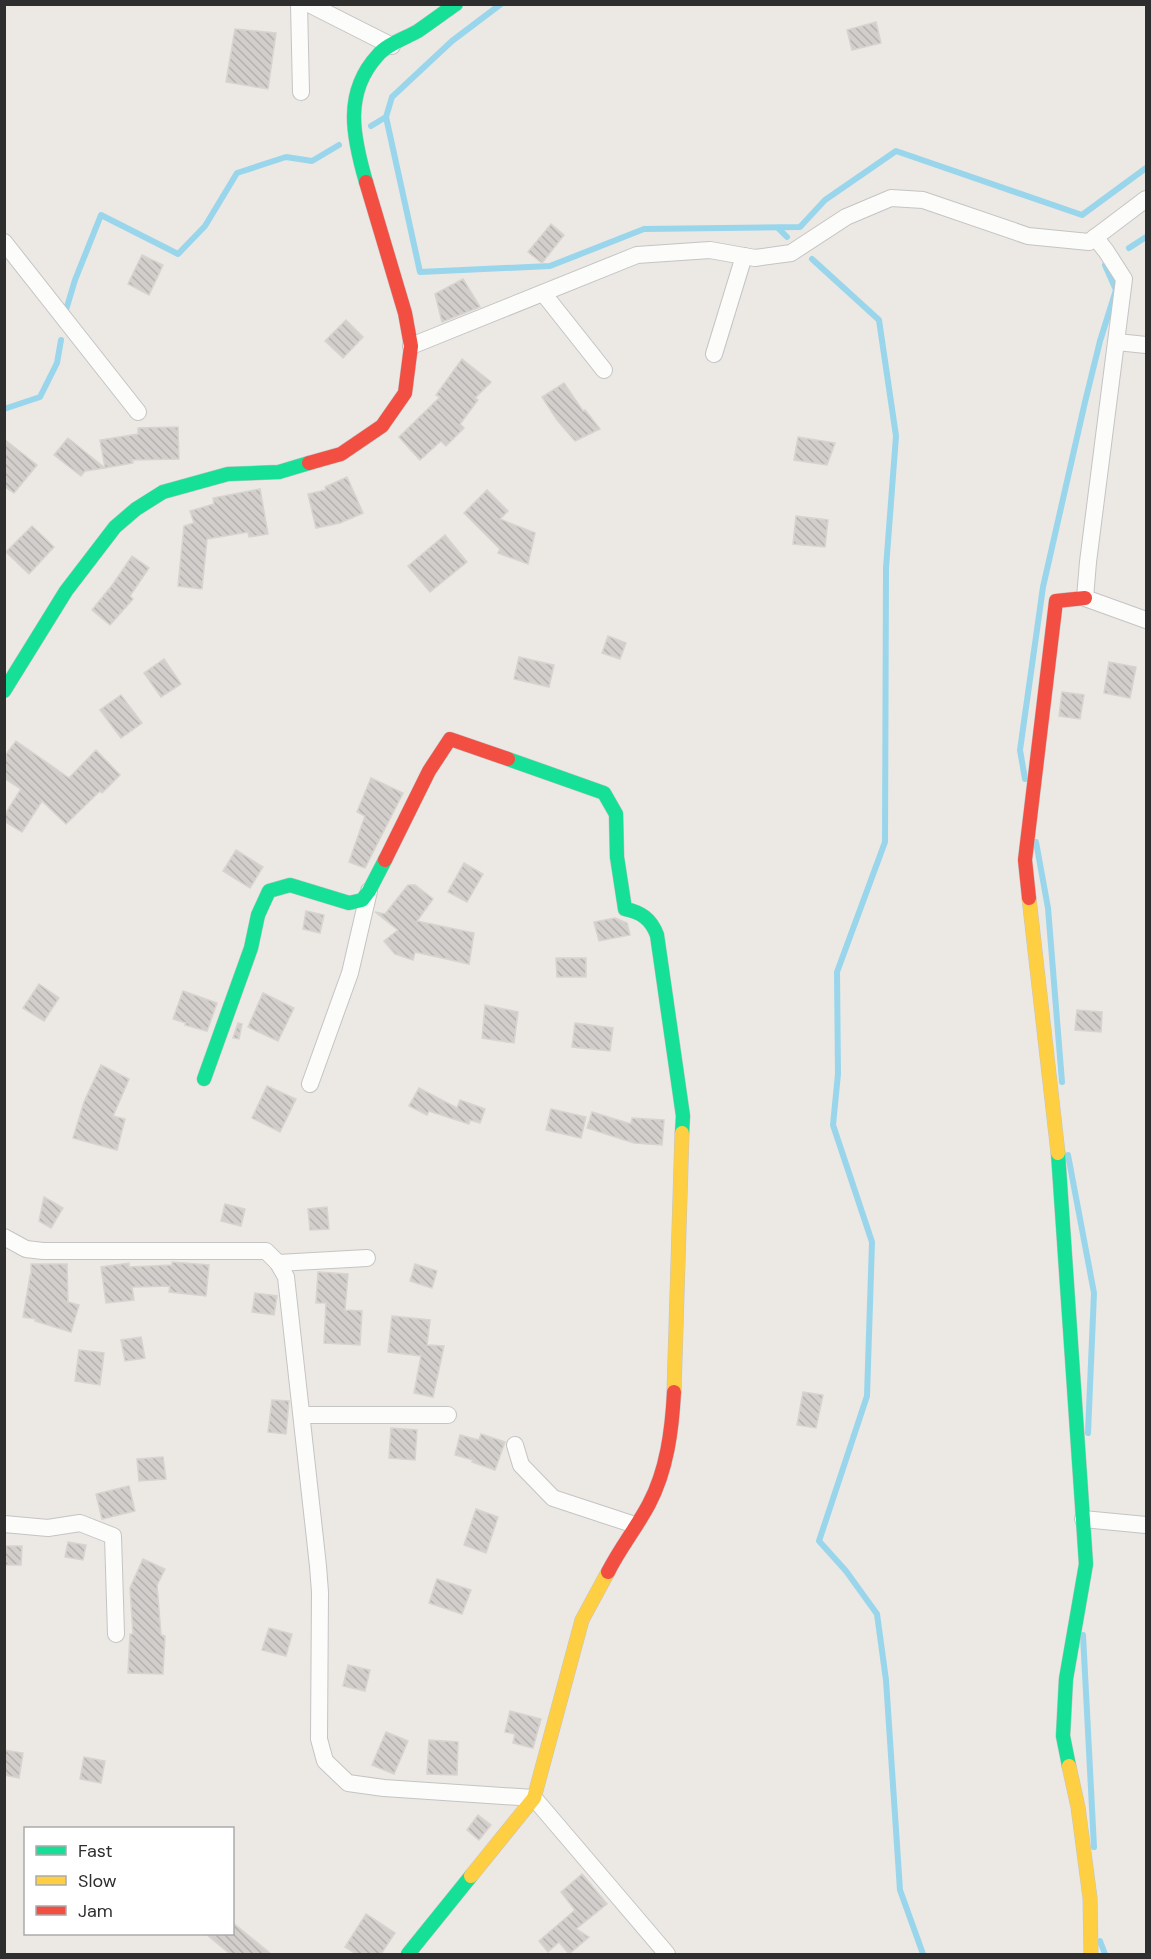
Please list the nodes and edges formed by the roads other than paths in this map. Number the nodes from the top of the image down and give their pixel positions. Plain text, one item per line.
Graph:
1 (299, 4) edge
2 (309, 4) edge
3 (456, 4) edge
4 (392, 46) junction
5 (301, 92) dead end
6 (1146, 199) edge
7 (1095, 237) junction
8 (4, 242) edge
9 (744, 256) junction
10 (543, 293) junction
11 (1117, 342) junction
12 (1146, 345) edge
13 (411, 346) junction
14 (714, 354) dead end
15 (604, 370) dead end
16 (138, 412) dead end
17 (1085, 598) junction
18 (1146, 620) edge
19 (4, 691) edge
20 (369, 891) junction
21 (204, 1079) dead end
22 (310, 1084) dead end
23 (4, 1238) edge
24 (366, 1258) dead end
25 (278, 1263) junction
26 (302, 1415) junction
27 (448, 1415) dead end
28 (515, 1445) dead end
29 (1083, 1519) junction
30 (4, 1524) edge
31 (635, 1525) junction
32 (1146, 1525) edge
33 (116, 1634) dead end
34 (534, 1798) junction
35 (408, 1954) edge
36 (668, 1954) edge
37 (1091, 1954) edge

1 - 5 street
2 - 4 street
3 - 4 street
4 - 13 street
6 - 7 street
7 - 9 street
7 - 11 street
8 - 16 street
9 - 10 street
9 - 14 street
10 - 13 street
10 - 15 street
11 - 12 street
11 - 17 street
13 - 19 street
17 - 18 street
17 - 29 street
20 - 21 street
20 - 22 street
20 - 31 street
23 - 25 street
24 - 25 street
25 - 26 street
26 - 27 street
26 - 34 street
28 - 31 street
29 - 32 street
29 - 37 street
30 - 33 street
31 - 34 street
34 - 35 street
34 - 36 street

